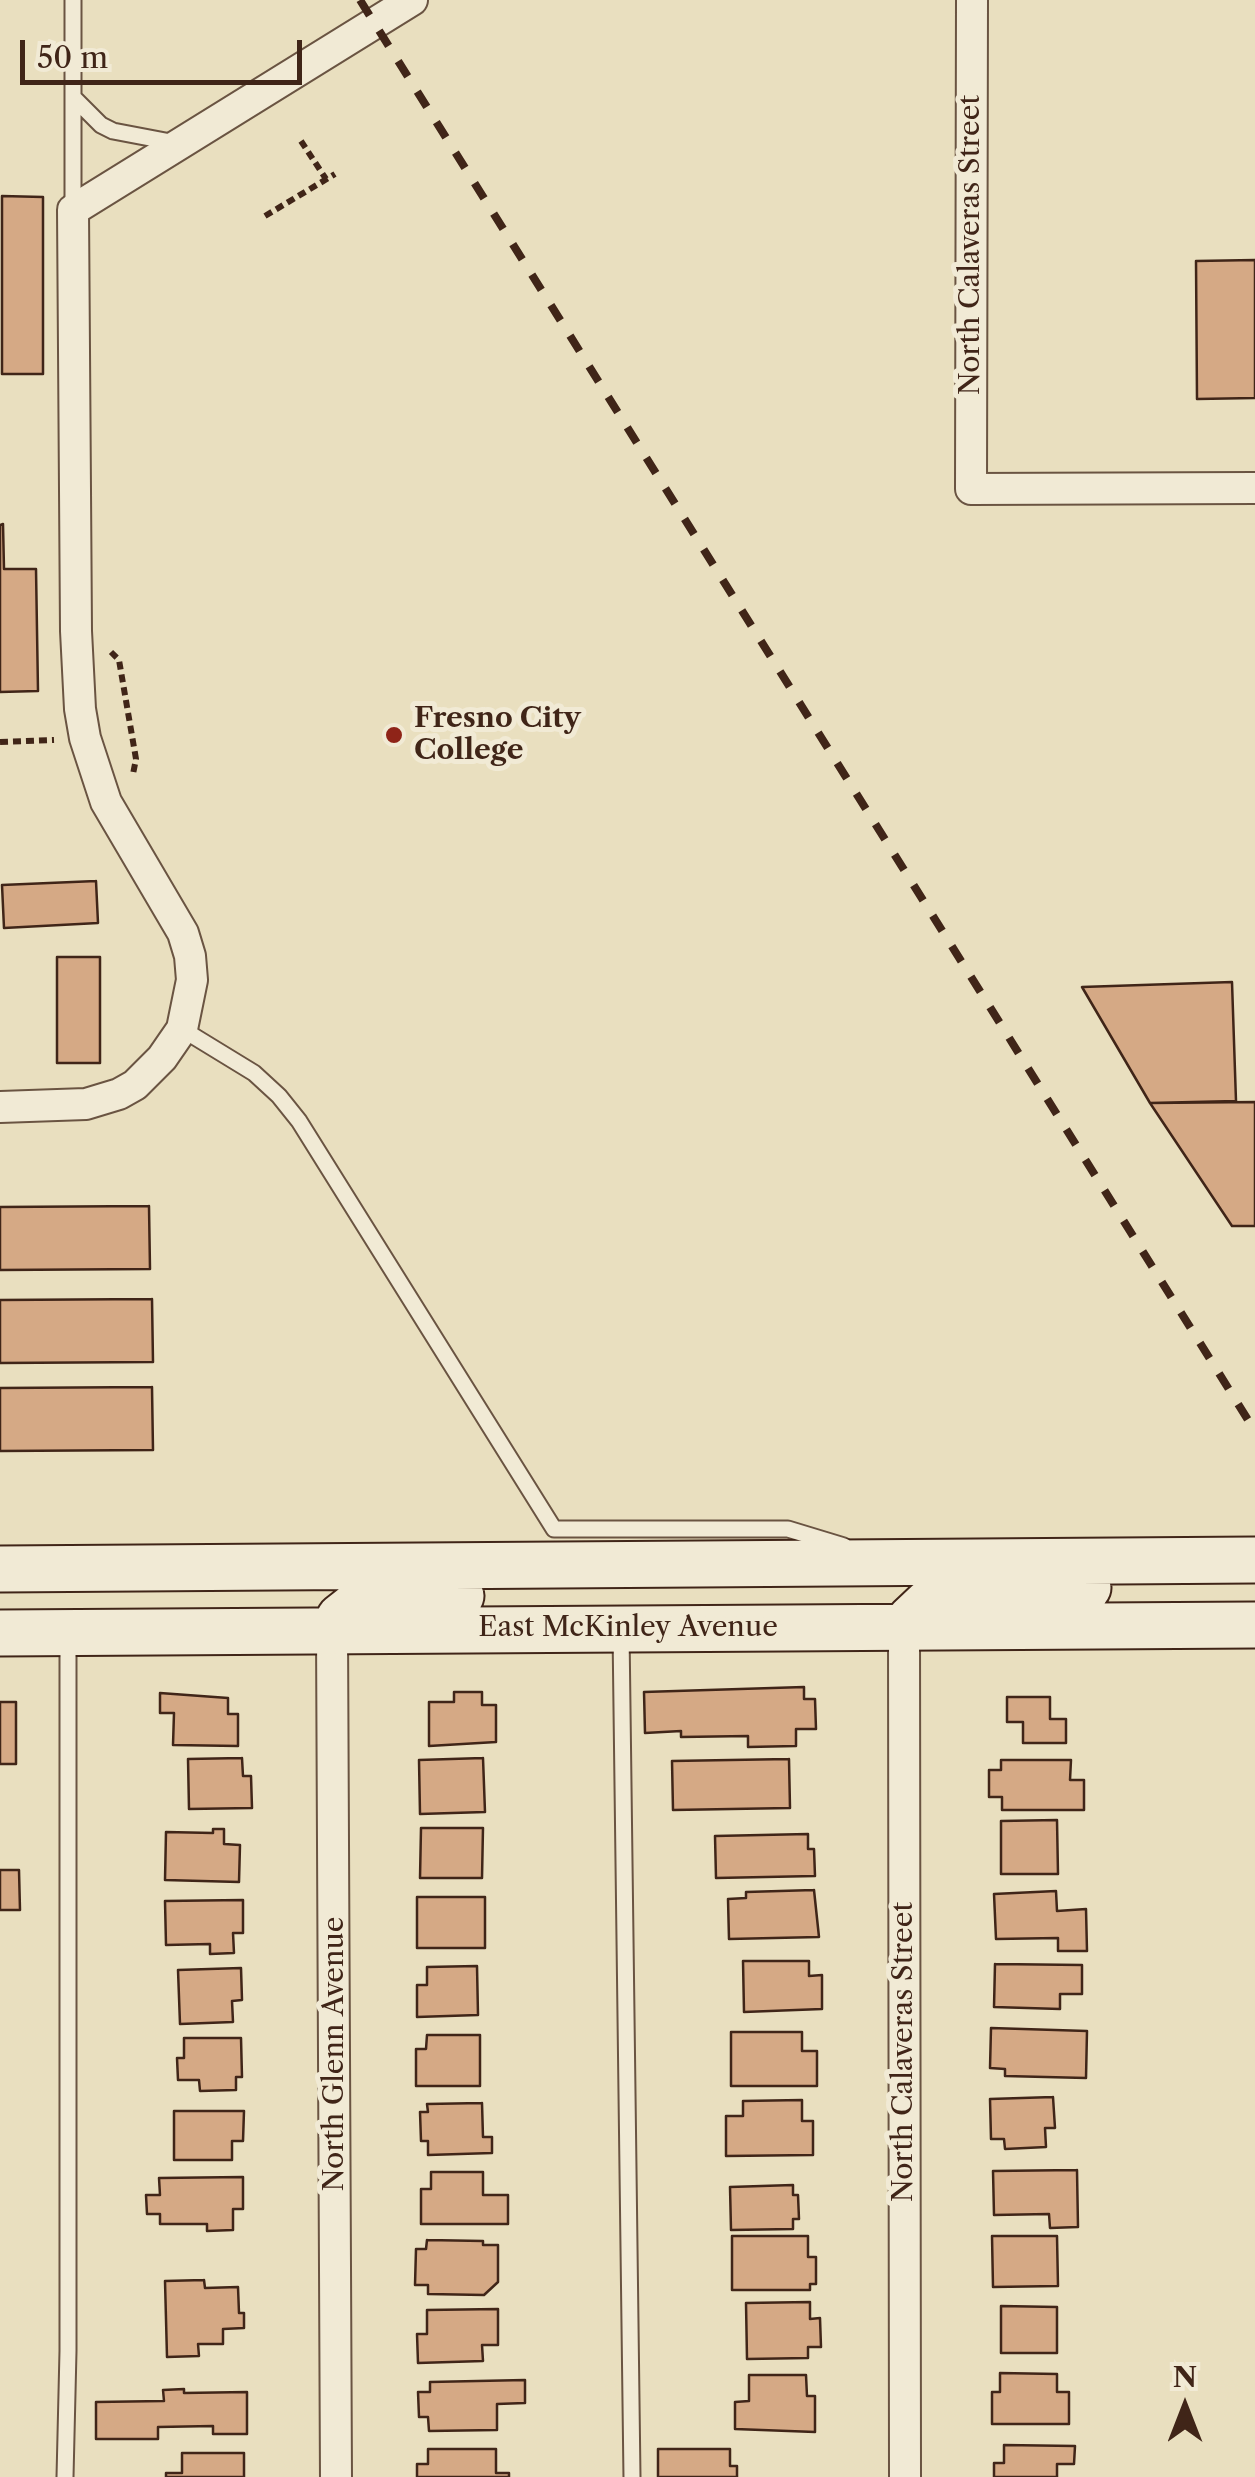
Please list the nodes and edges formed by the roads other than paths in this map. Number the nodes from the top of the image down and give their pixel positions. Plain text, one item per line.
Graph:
1 (73, 0) edge
2 (412, 0) edge
3 (972, 0) edge
4 (73, 98) junction
5 (180, 144) junction
6 (74, 210) junction
7 (1255, 488) edge
8 (182, 1029) junction
9 (0, 1107) edge
10 (1238, 1559) edge
11 (895, 1562) junction
12 (0, 1568) edge
13 (1255, 1625) edge
14 (904, 1626) junction
15 (621, 1628) junction
16 (332, 1631) junction
17 (68, 1632) junction
18 (0, 1633) edge
19 (65, 2477) edge
20 (336, 2477) edge
21 (632, 2477) edge
22 (905, 2477) edge

1 - 4 lane
2 - 5 street
3 - 7 street, North Calaveras Street
4 - 5 lane
4 - 6 lane
5 - 6 street
6 - 8 street
8 - 9 street
8 - 11 lane
10 - 11 main road
10 - 14 main road
11 - 12 main road
11 - 16 main road
13 - 14 main road, East McKinley Avenue
14 - 15 main road, East McKinley Avenue
14 - 22 street, North Calaveras Street
15 - 16 main road, East McKinley Avenue
15 - 21 lane
16 - 17 main road, East McKinley Avenue
16 - 20 street, North Glenn Avenue
17 - 18 main road, East McKinley Avenue
17 - 19 lane

